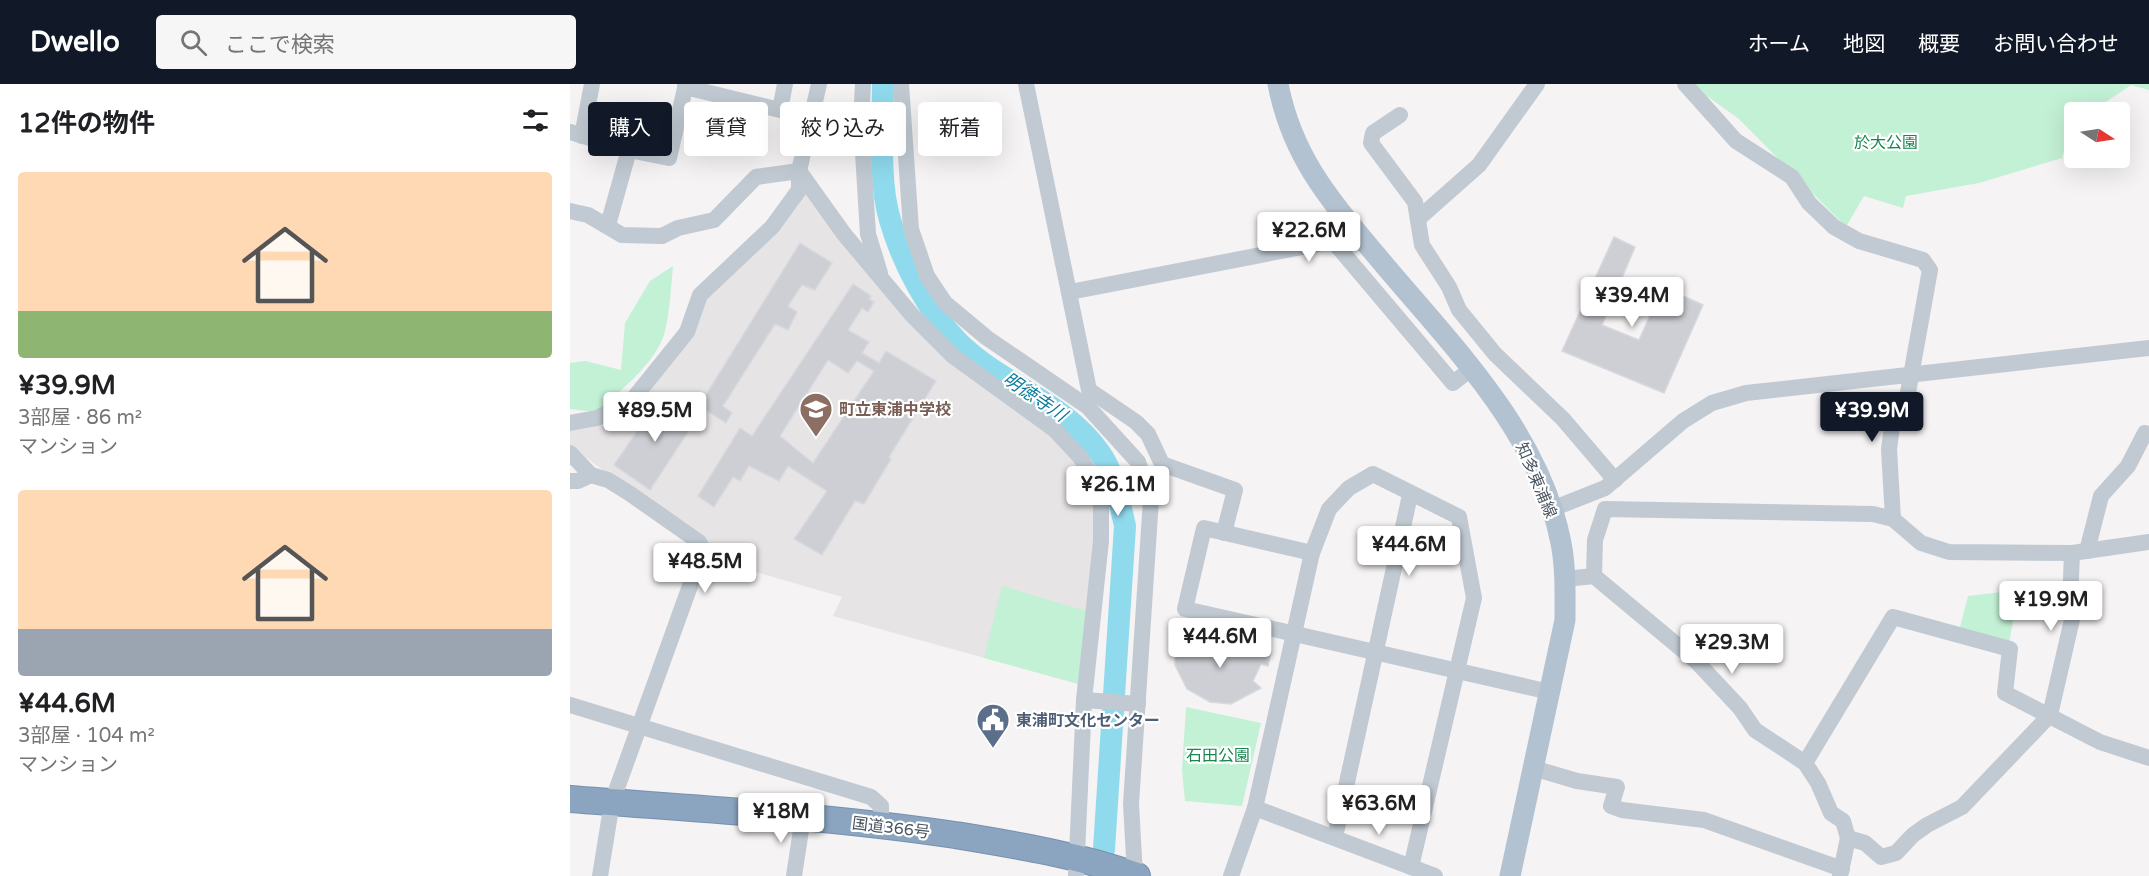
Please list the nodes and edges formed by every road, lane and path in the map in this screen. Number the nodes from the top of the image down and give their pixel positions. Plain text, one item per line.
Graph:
1 (592, 84) edge
2 (786, 84) edge
3 (819, 84) edge
4 (863, 84) edge
5 (901, 84) edge
6 (1026, 84) edge
7 (1278, 84) edge
8 (1537, 84) edge
9 (1684, 84) edge
10 (685, 86) edge
11 (1400, 115) dead end
12 (576, 134) edge
13 (672, 144) edge
14 (627, 156) edge
15 (799, 171) junction
16 (570, 211) edge
17 (1418, 219) junction
18 (608, 225) junction
19 (883, 282) junction
20 (1070, 292) junction
21 (2149, 348) edge
22 (1471, 369) junction
23 (1912, 375) junction
24 (570, 423) edge
25 (2149, 434) edge
26 (570, 453) edge
27 (591, 475) junction
28 (1615, 480) junction
29 (570, 481) edge
30 (1410, 495) junction
31 (1552, 509) junction
32 (1893, 519) junction
33 (1224, 533) junction
34 (2149, 542) edge
35 (2080, 552) junction
36 (1312, 554) junction
37 (1594, 576) junction
38 (1565, 579) junction
39 (1295, 636) junction
40 (1374, 652) junction
41 (1457, 672) junction
42 (1550, 692) junction
43 (1084, 700) junction
44 (1138, 704) junction
45 (570, 705) edge
46 (2050, 715) junction
47 (638, 727) junction
48 (2149, 758) edge
49 (1805, 763) junction
50 (1533, 768) junction
51 (570, 799) edge
52 (612, 802) junction
53 (1256, 808) junction
54 (803, 817) junction
55 (881, 825) junction
56 (1335, 837) junction
57 (1848, 838) junction
58 (1079, 865) edge
59 (1411, 867) junction
60 (1841, 872) edge
61 (1132, 874) edge
62 (600, 876) edge
63 (794, 876) edge
64 (1231, 876) edge
65 (1436, 876) edge
66 (1510, 876) edge

1 - 12 street
2 - 10 street
3 - 15 street
4 - 19 street
5 - 44 street
6 - 20 street
7 - 22 main road, 知多東浦線
8 - 17 street
9 - 23 street
10 - 13 street
11 - 17 street
14 - 18 street
15 - 18 street
15 - 19 street
15 - 24 street
16 - 18 street
17 - 28 street
19 - 43 street
20 - 22 street
20 - 33 street
21 - 23 street
22 - 31 main road, 知多東浦線
23 - 28 street
23 - 32 street
25 - 35 street
26 - 27 street
27 - 29 street
27 - 47 street
28 - 31 street
30 - 36 street
30 - 40 street
30 - 41 street
31 - 38 main road, 知多東浦線
32 - 35 street
32 - 37 street
33 - 36 street
33 - 39 street
34 - 35 street
35 - 46 street
36 - 39 street
37 - 38 street
37 - 49 street
38 - 42 main road, 知多東浦線
39 - 40 street
39 - 53 street
40 - 41 street
40 - 56 street
41 - 42 street
41 - 59 street
42 - 50 main road, 知多東浦線
43 - 44 street
43 - 58 street
44 - 61 street
45 - 47 street
46 - 48 street
46 - 49 street
46 - 57 street
47 - 52 street
47 - 55 street
49 - 57 street
50 - 60 street
50 - 66 main road, 知多東浦線
51 - 52 highway, 国道366号
52 - 54 highway, 国道366号
52 - 62 street
53 - 56 street
53 - 64 street
54 - 55 highway, 国道366号
54 - 63 street
55 - 58 highway, 国道366号
56 - 59 street
57 - 60 street
58 - 61 highway, 国道366号
59 - 65 street

